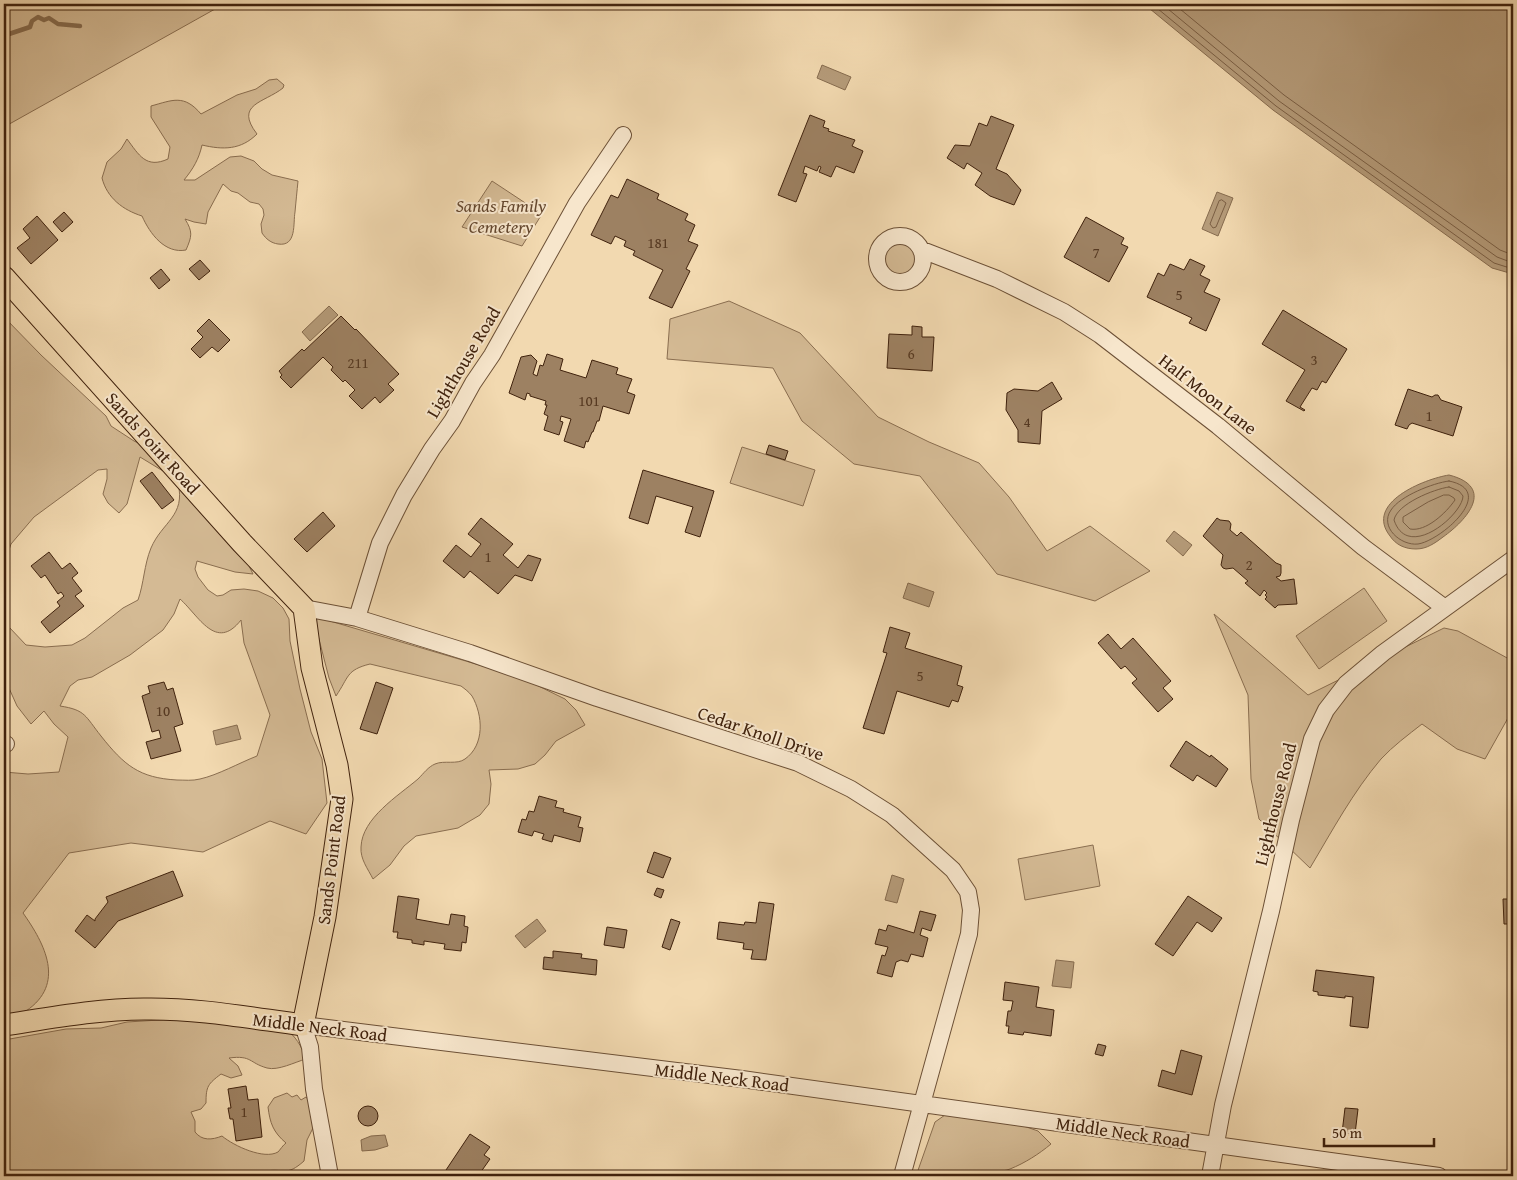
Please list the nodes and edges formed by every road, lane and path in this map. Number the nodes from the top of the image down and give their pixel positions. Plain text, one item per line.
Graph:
1 (623, 135) dead end
2 (922, 250) dead end
3 (4, 277) edge
4 (1513, 559) edge
5 (304, 608) junction
6 (1445, 608) junction
7 (357, 618) junction
8 (4, 1025) edge
9 (303, 1025) junction
10 (922, 1104) junction
11 (1216, 1145) junction
12 (330, 1176) edge
13 (902, 1176) edge
14 (1210, 1176) edge
15 (1439, 1176) edge

1 - 7 street, Lighthouse Road
2 - 6 street, Half Moon Lane
3 - 5 main road, Sands Point Road
4 - 6 street, Lighthouse Road
5 - 7 street
5 - 9 main road, Sands Point Road
6 - 11 street, Lighthouse Road
7 - 10 street, Cedar Knoll Drive
8 - 9 main road, Middle Neck Road
9 - 10 street, Middle Neck Road
9 - 12 street
10 - 11 street, Middle Neck Road
10 - 13 street, Cedar Knoll Drive
11 - 14 street, Lighthouse Road
11 - 15 street, Middle Neck Road

